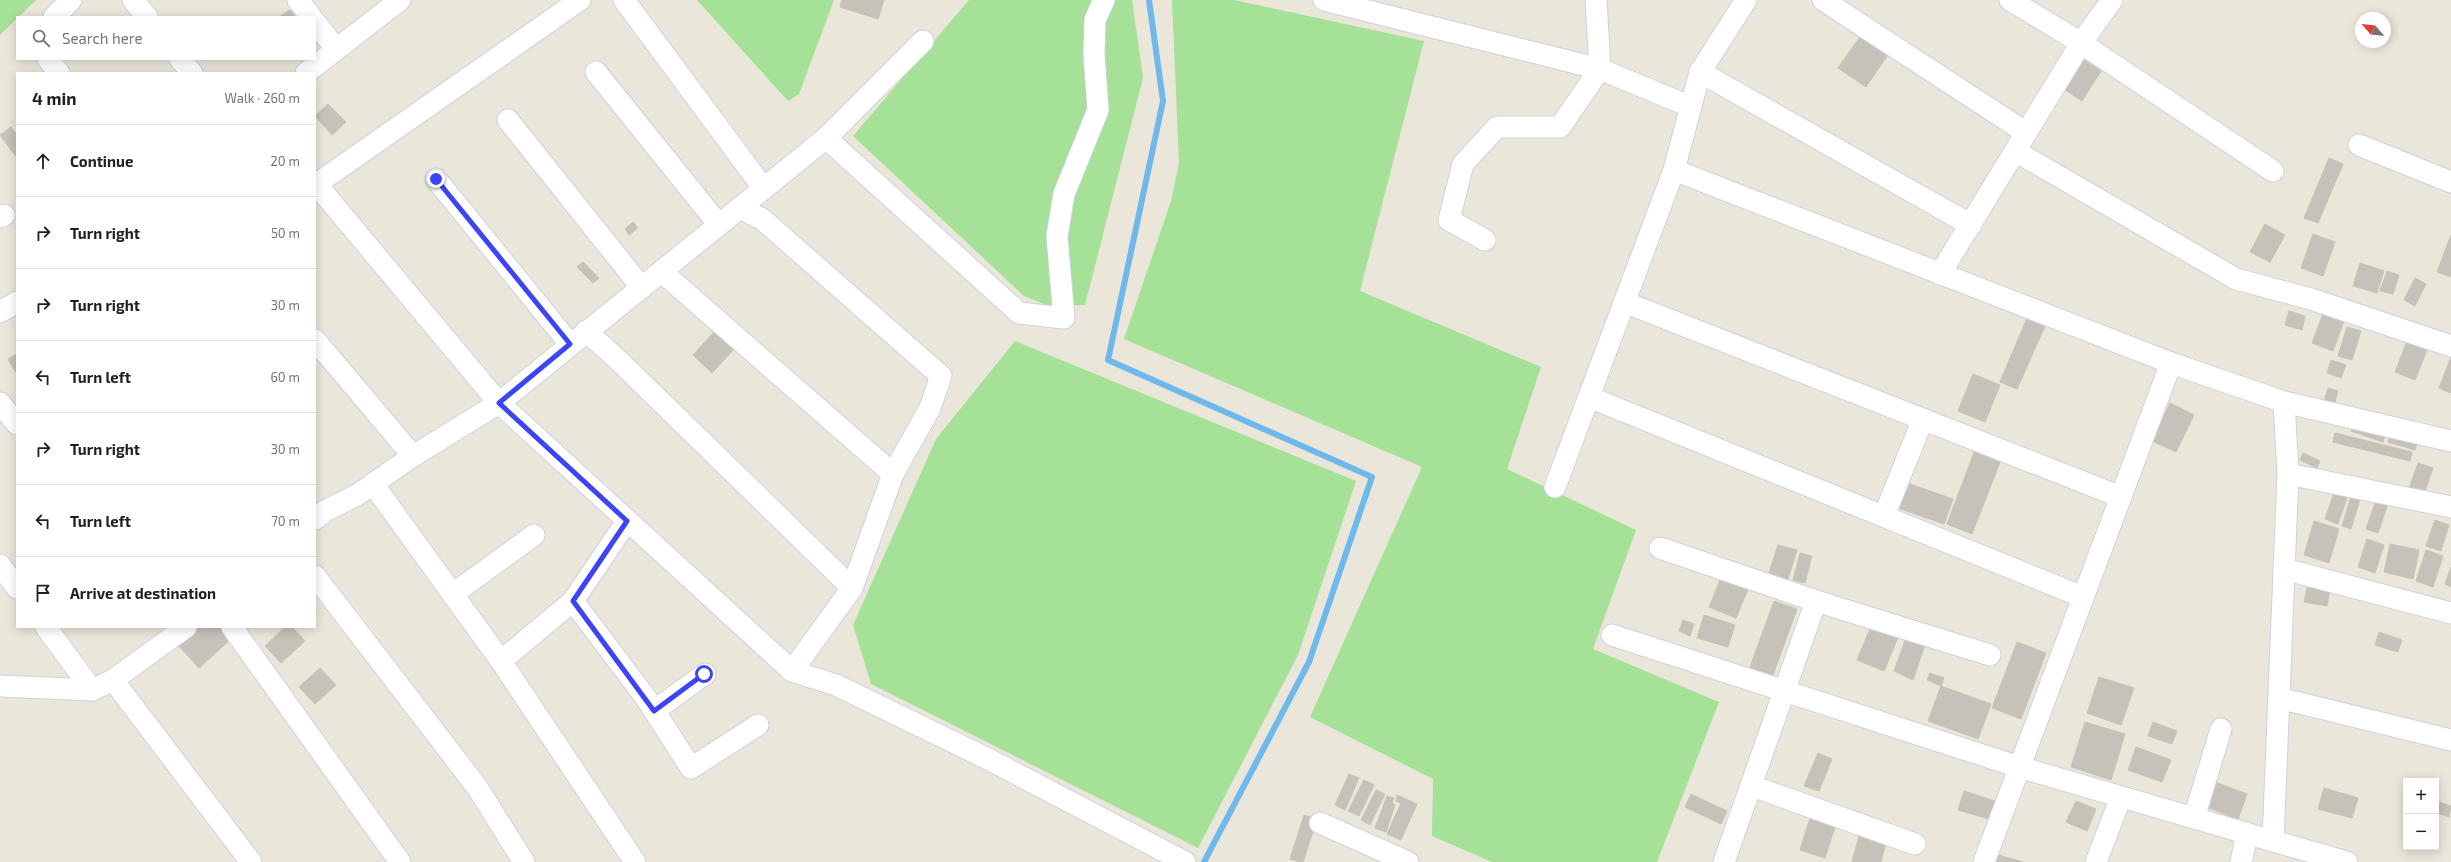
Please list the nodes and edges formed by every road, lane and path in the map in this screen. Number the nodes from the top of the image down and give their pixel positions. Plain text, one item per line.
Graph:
1 (71, 0) edge
2 (133, 0) edge
3 (298, 0) edge
4 (400, 0) edge
5 (580, 0) edge
6 (624, 0) edge
7 (1104, 0) edge
8 (1324, 0) edge
9 (1596, 0) edge
10 (1746, 0) edge
11 (1824, 0) edge
12 (2010, 0) edge
13 (2112, 0) edge
14 (55, 16) edge
15 (146, 16) edge
16 (310, 16) edge
17 (316, 23) edge
18 (923, 41) dead end
19 (2080, 43) junction
20 (336, 49) junction
21 (49, 60) edge
22 (181, 60) edge
23 (1600, 69) junction
24 (58, 72) edge
25 (191, 72) edge
26 (307, 72) edge
27 (596, 72) dead end
28 (1700, 72) junction
29 (1691, 107) junction
30 (508, 120) dead end
31 (2025, 132) junction
32 (826, 138) junction
33 (2359, 144) dead end
34 (2015, 151) junction
35 (1674, 170) junction
36 (2273, 171) dead end
37 (436, 179) dead end
38 (2451, 182) edge
39 (316, 184) edge
40 (764, 188) junction
41 (740, 208) junction
42 (719, 225) junction
43 (1971, 225) junction
44 (1485, 240) dead end
45 (662, 272) junction
46 (1940, 274) junction
47 (642, 288) junction
48 (1624, 302) junction
49 (16, 303) edge
50 (0, 312) edge
51 (586, 331) junction
52 (316, 341) edge
53 (570, 344) junction
54 (2451, 346) edge
55 (2171, 363) junction
56 (1589, 397) junction
57 (0, 402) edge
58 (2284, 402) junction
59 (499, 403) junction
60 (1923, 420) junction
61 (16, 423) edge
62 (2451, 441) edge
63 (413, 456) junction
64 (893, 474) junction
65 (2288, 474) junction
66 (373, 484) junction
67 (1555, 487) dead end
68 (2121, 497) junction
69 (2451, 507) edge
70 (318, 509) edge
71 (1884, 516) junction
72 (627, 521) junction
73 (534, 535) dead end
74 (1660, 548) dead end
75 (0, 565) edge
76 (2284, 569) junction
77 (316, 577) edge
78 (16, 587) edge
79 (852, 588) junction
80 (453, 594) junction
81 (2083, 597) junction
82 (573, 601) junction
83 (1816, 601) junction
84 (2451, 612) edge
85 (47, 628) edge
86 (233, 628) edge
87 (175, 630) edge
88 (1612, 635) dead end
89 (1990, 655) dead end
90 (500, 660) junction
91 (792, 671) junction
92 (704, 674) dead end
93 (113, 680) junction
94 (0, 686) edge
95 (92, 690) junction
96 (1783, 691) junction
97 (2279, 698) junction
98 (654, 711) junction
99 (758, 725) dead end
100 (2221, 729) dead end
101 (2451, 740) edge
102 (2019, 767) junction
103 (1752, 786) junction
104 (2121, 797) junction
105 (2194, 818) junction
106 (1320, 823) dead end
107 (2247, 834) junction
108 (2273, 841) junction
109 (1915, 844) dead end
110 (250, 862) edge
111 (400, 862) edge
112 (524, 862) edge
113 (635, 862) edge
114 (1185, 862) edge
115 (1408, 862) edge
116 (1724, 862) edge
117 (1984, 862) edge
118 (2096, 862) edge
119 (2241, 862) edge
120 (2347, 862) edge

1 - 14 street
2 - 15 street
3 - 16 street
4 - 20 street
5 - 39 street
6 - 40 street
7 - 32 street
8 - 23 street
9 - 23 street
10 - 28 street
11 - 31 street
12 - 19 street
13 - 19 street
17 - 20 street
18 - 32 street
19 - 31 street
19 - 36 street
20 - 26 street
21 - 24 street
22 - 25 street
23 - 29 street
23 - 44 street
27 - 42 street
28 - 29 street
28 - 43 street
29 - 35 street
30 - 47 street
31 - 34 street
32 - 40 street
33 - 38 street
34 - 43 street
34 - 54 street
35 - 46 street
35 - 48 street
37 - 53 street
39 - 59 street
40 - 41 street
41 - 42 street
41 - 64 street
42 - 45 street
43 - 46 street
45 - 47 street
45 - 64 street
46 - 55 street
47 - 51 street
48 - 56 street
48 - 60 street
49 - 50 street
51 - 53 street
51 - 79 street
52 - 63 street
53 - 59 street
55 - 58 street
55 - 68 street
56 - 67 street
56 - 71 street
57 - 61 street
58 - 62 street
58 - 65 street
59 - 63 street
59 - 72 street
60 - 68 street
60 - 71 street
63 - 66 street
64 - 79 street
65 - 69 street
65 - 76 street
66 - 70 street
66 - 80 street
68 - 81 street
71 - 81 street
72 - 82 street
72 - 91 street
73 - 80 street
74 - 83 street
75 - 78 street
76 - 84 street
76 - 97 street
77 - 112 street
79 - 91 street
80 - 90 street
81 - 102 street
82 - 90 street
82 - 98 street
83 - 89 street
83 - 96 street
85 - 95 street
86 - 111 street
87 - 93 street
88 - 96 street
90 - 113 street
91 - 114 street
92 - 98 street
93 - 95 street
93 - 110 street
94 - 95 street
96 - 102 street
96 - 103 street
97 - 101 street
97 - 108 street
98 - 99 street
100 - 105 street
102 - 104 street
102 - 117 street
103 - 109 street
103 - 116 street
104 - 105 street
104 - 118 street
105 - 107 street
106 - 115 street
107 - 108 street
107 - 119 street
108 - 120 street

